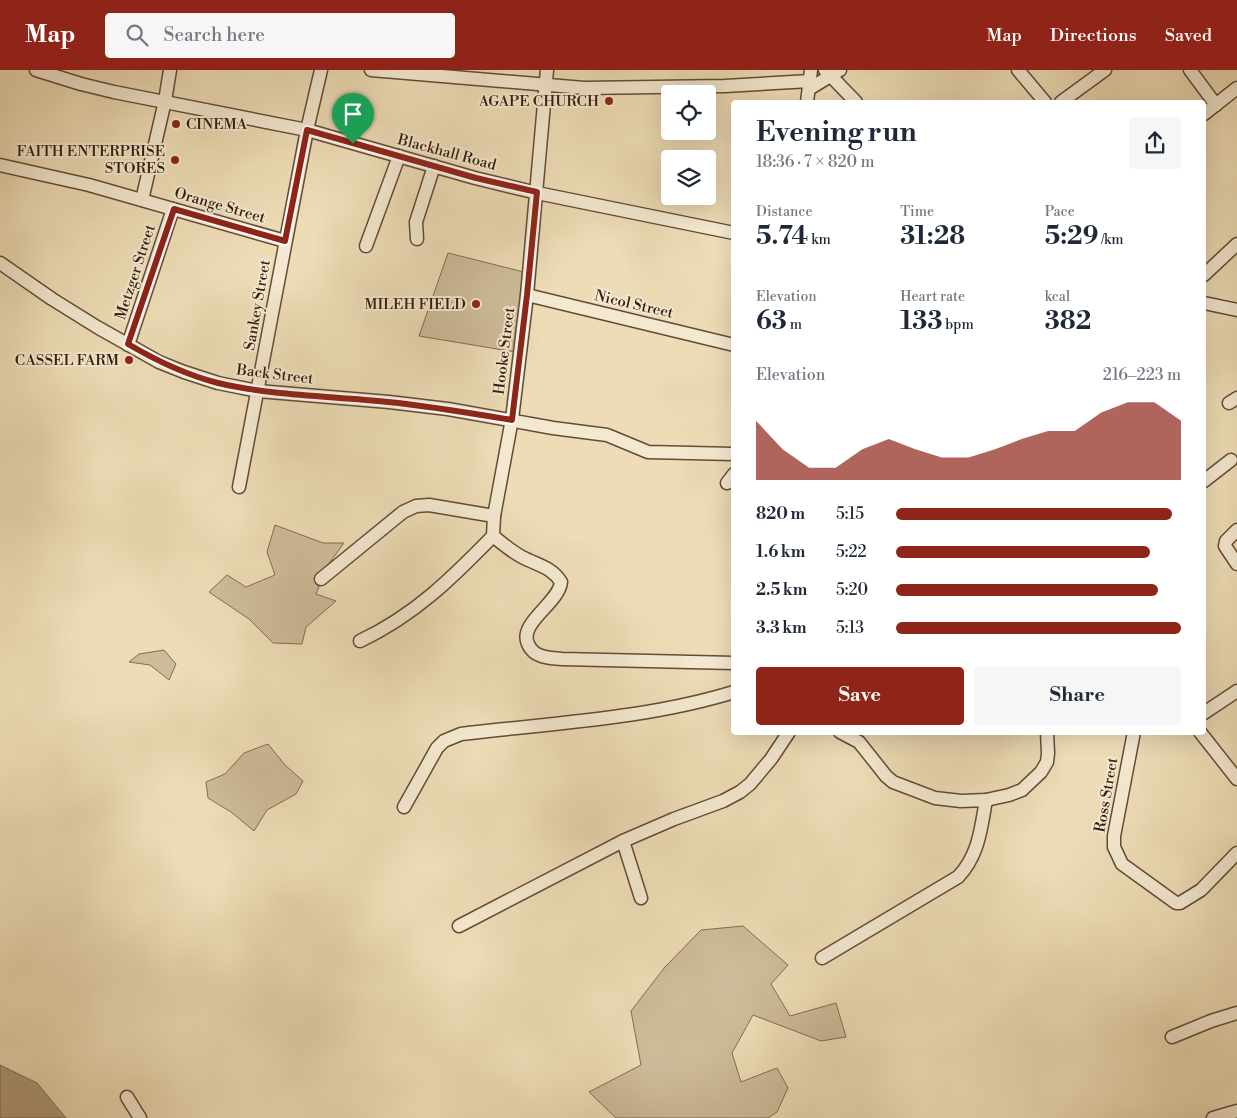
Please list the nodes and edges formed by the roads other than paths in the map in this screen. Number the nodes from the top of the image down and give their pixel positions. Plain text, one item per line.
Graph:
1 (36, 70) edge
2 (170, 70) edge
3 (321, 70) edge
4 (371, 70) edge
5 (547, 70) edge
6 (1018, 70) edge
7 (1105, 70) edge
8 (1190, 70) edge
9 (832, 72) edge
10 (810, 80) edge
11 (547, 85) junction
12 (1237, 88) edge
13 (807, 100) edge
14 (854, 100) edge
15 (1043, 100) edge
16 (1064, 100) edge
17 (165, 102) junction
18 (1216, 105) junction
19 (1206, 112) edge
20 (307, 130) junction
21 (399, 156) junction
22 (0, 165) edge
23 (434, 166) junction
24 (537, 192) junction
25 (142, 200) junction
26 (174, 209) junction
27 (731, 232) edge
28 (417, 239) dead end
29 (285, 241) junction
30 (1237, 244) edge
31 (366, 246) dead end
32 (0, 263) edge
33 (1206, 273) edge
34 (527, 295) junction
35 (1206, 304) edge
36 (1237, 310) edge
37 (128, 344) junction
38 (731, 344) edge
39 (258, 390) junction
40 (512, 420) junction
41 (731, 454) edge
42 (1231, 460) dead end
43 (1206, 479) edge
44 (239, 487) dead end
45 (494, 516) junction
46 (1237, 530) edge
47 (493, 536) junction
48 (1237, 564) edge
49 (322, 579) dead end
50 (360, 641) dead end
51 (731, 663) edge
52 (1237, 691) edge
53 (731, 693) edge
54 (1206, 712) edge
55 (787, 735) edge
56 (1047, 735) edge
57 (1133, 735) edge
58 (1202, 735) edge
59 (860, 737) edge
60 (1237, 779) edge
61 (986, 800) junction
62 (404, 807) dead end
63 (623, 841) junction
64 (1237, 853) edge
65 (641, 898) dead end
66 (459, 926) dead end
67 (822, 958) dead end
68 (1237, 1013) edge
69 (1172, 1036) dead end
70 (127, 1097) dead end
71 (1237, 1112) edge
72 (140, 1118) edge
73 (1213, 1118) edge

1 - 17 street, Blackhall Road
2 - 17 street, Metzger Street
3 - 20 street, Sankey Street
4 - 11 street
5 - 11 street, Hooke Street
6 - 15 street
7 - 16 street
8 - 18 street
9 - 10 street
9 - 14 street
10 - 11 street
10 - 13 street
11 - 24 street, Hooke Street
12 - 18 street
17 - 20 street, Blackhall Road
17 - 25 street, Metzger Street
18 - 19 street
20 - 21 street, Blackhall Road
20 - 29 street, Sankey Street
21 - 23 street, Blackhall Road
21 - 31 street
22 - 25 street, Orange Street
23 - 24 street, Blackhall Road
23 - 28 street
24 - 27 street, Blackhall Road
24 - 34 street, Hooke Street
25 - 26 street, Orange Street
26 - 29 street, Orange Street
26 - 37 street, Metzger Street
29 - 39 street, Sankey Street
30 - 33 street
32 - 37 street, Back Street
34 - 38 street, Nicol Street
34 - 40 street, Hooke Street
35 - 36 street
37 - 39 street, Back Street
39 - 40 street, Back Street
39 - 44 street, Sankey Street
40 - 41 street, Back Street
40 - 45 street, Hooke Street
42 - 43 street
45 - 47 street, Hooke Street
45 - 49 street
46 - 48 street
47 - 50 street
47 - 51 street
52 - 54 street
53 - 62 street
55 - 63 street
56 - 61 street
57 - 64 street, Ross Street
58 - 60 street
59 - 61 street
61 - 67 street
63 - 65 street
63 - 66 street
68 - 69 street
70 - 72 street
71 - 73 street

